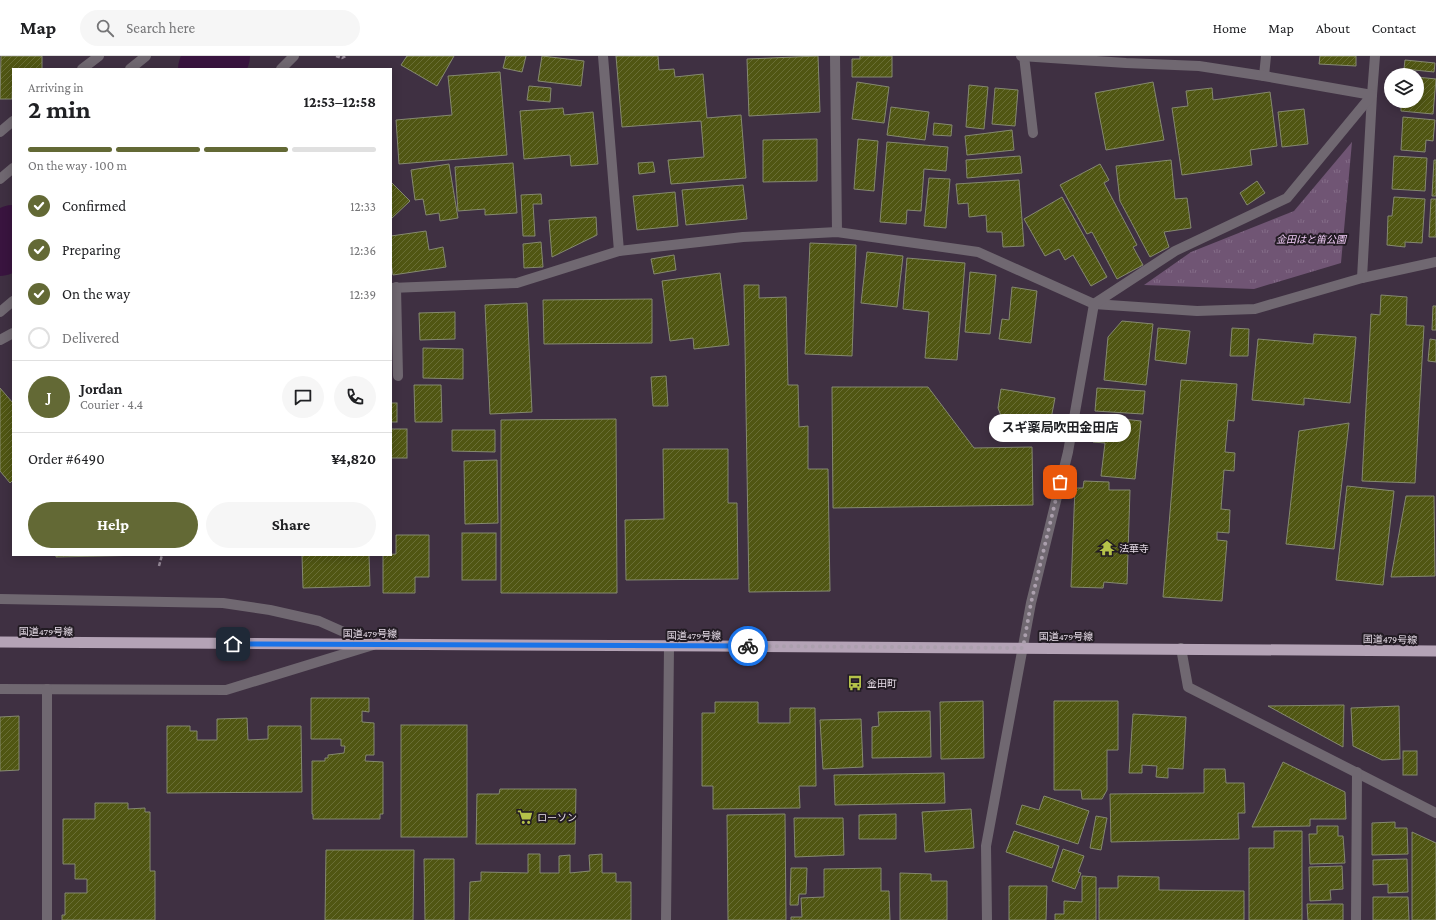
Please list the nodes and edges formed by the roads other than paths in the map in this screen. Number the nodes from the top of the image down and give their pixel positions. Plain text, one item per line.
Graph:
1 (99, 56) edge
2 (146, 56) edge
3 (294, 56) edge
4 (603, 56) edge
5 (835, 56) edge
6 (1023, 56) edge
7 (1266, 56) edge
8 (1375, 56) edge
9 (1126, 60) edge
10 (83, 68) edge
11 (131, 68) edge
12 (282, 68) edge
13 (1264, 76) junction
14 (1372, 95) junction
15 (12, 122) edge
16 (0, 132) edge
17 (1033, 133) dead end
18 (12, 169) edge
19 (0, 178) edge
20 (837, 232) junction
21 (619, 251) junction
22 (1436, 262) edge
23 (1362, 278) junction
24 (394, 288) edge
25 (12, 302) edge
26 (1094, 304) junction
27 (0, 312) edge
28 (12, 334) edge
29 (0, 340) edge
30 (398, 376) dead end
31 (0, 599) edge
32 (0, 642) edge
33 (373, 645) junction
34 (669, 647) junction
35 (1023, 648) junction
36 (1180, 648) junction
37 (1436, 651) edge
38 (0, 689) edge
39 (47, 689) junction
40 (1357, 772) junction
41 (1436, 813) edge
42 (48, 920) edge
43 (666, 920) edge
44 (987, 920) edge
45 (1356, 920) edge

1 - 10 street
2 - 11 street
3 - 12 street
4 - 21 street
5 - 20 street
6 - 9 street
6 - 17 street
7 - 13 street
8 - 14 street
9 - 13 street
13 - 14 street
14 - 23 street
14 - 26 street
15 - 16 street
18 - 19 street
20 - 21 street
20 - 26 street
21 - 24 street
22 - 23 street
23 - 26 street
24 - 30 street
25 - 27 street
26 - 35 street
28 - 29 street
31 - 33 street
32 - 33 highway, 国道479号線
33 - 34 highway, 国道479号線
33 - 39 street
34 - 35 highway, 国道479号線
34 - 43 street
35 - 36 highway, 国道479号線
35 - 44 street
36 - 37 highway, 国道479号線
36 - 40 street
38 - 39 street
39 - 42 street
40 - 41 street
40 - 45 street

